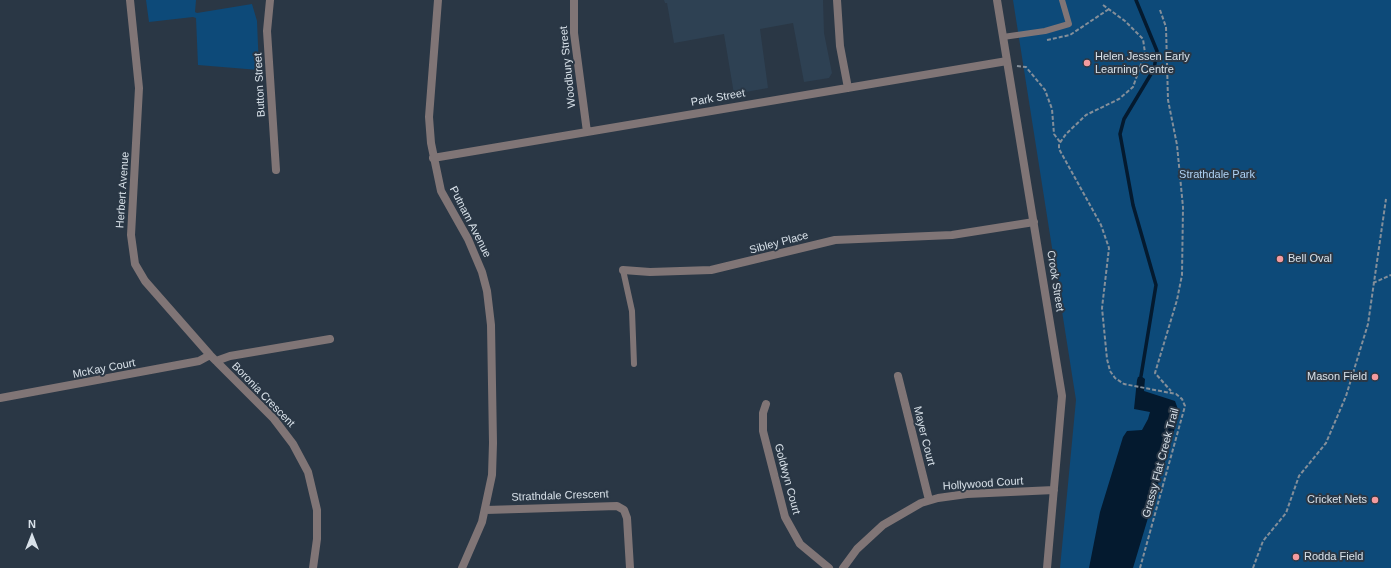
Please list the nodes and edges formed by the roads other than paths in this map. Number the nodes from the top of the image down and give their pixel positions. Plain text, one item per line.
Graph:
1 (130, 0) edge
2 (270, 0) edge
3 (438, 0) edge
4 (574, 0) edge
5 (837, 0) edge
6 (997, 0) edge
7 (1062, 0) edge
8 (1003, 37) junction
9 (1008, 64) junction
10 (848, 88) junction
11 (587, 132) junction
12 (434, 158) junction
13 (276, 170) dead end
14 (1034, 222) junction
15 (624, 270) joint
16 (330, 339) dead end
17 (213, 358) junction
18 (634, 364) dead end
19 (898, 376) dead end
20 (0, 398) edge
21 (766, 404) dead end
22 (1054, 490) junction
23 (929, 500) junction
24 (486, 510) junction
25 (313, 568) edge
26 (462, 568) edge
27 (630, 568) edge
28 (829, 568) edge
29 (843, 568) edge
30 (1047, 568) edge

1 - 17 street, Herbert Avenue
2 - 13 street, Button Street
3 - 12 street, Putnam Avenue
4 - 11 street, Woodbury Street
5 - 10 street
6 - 8 street, Crook Street
7 - 8 lane
8 - 9 street, Crook Street
9 - 10 street, Park Street
9 - 14 street, Crook Street
10 - 11 street, Park Street
11 - 12 street, Park Street
12 - 24 street, Putnam Avenue
14 - 15 street, Sibley Place
14 - 22 street, Crook Street
15 - 18 lane, Sibley Place
16 - 17 street, McKay Court
17 - 20 street, McKay Court
17 - 25 street, Boronia Crescent
19 - 23 street, Mayer Court
21 - 28 street, Goldwyn Court
22 - 23 street, Hollywood Court
22 - 30 street, Crook Street
23 - 29 street, Hollywood Court
24 - 26 street, Putnam Avenue
24 - 27 street, Strathdale Crescent

